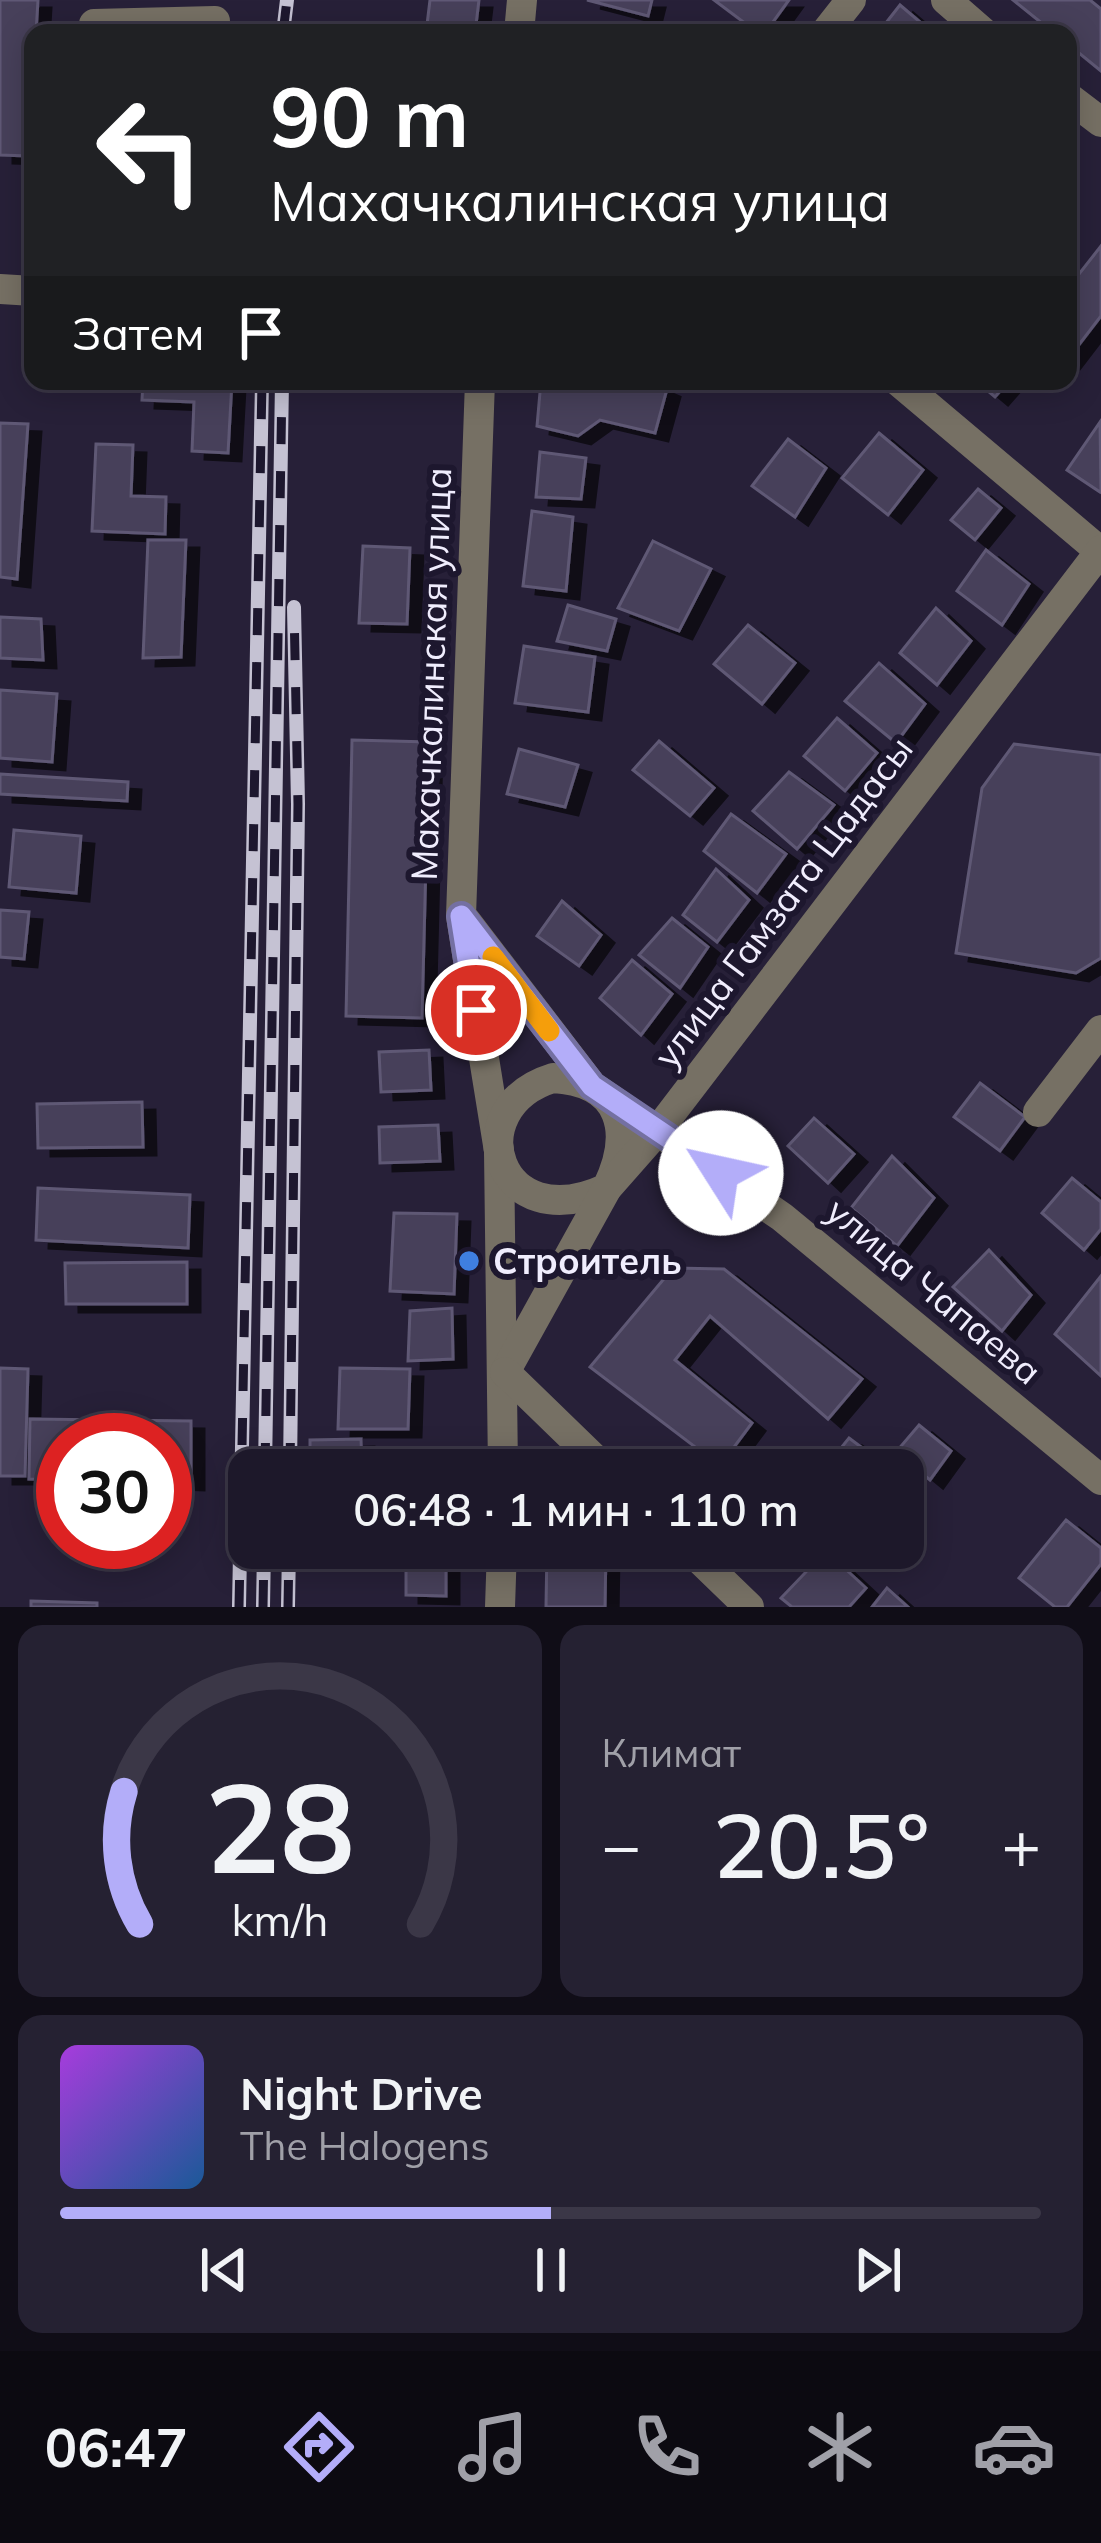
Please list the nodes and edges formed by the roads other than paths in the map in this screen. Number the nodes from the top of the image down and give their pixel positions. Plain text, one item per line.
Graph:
1 (851, 0) edge
2 (946, 0) edge
3 (94, 19) edge
4 (215, 21) dead end
5 (832, 24) edge
6 (970, 24) edge
7 (1077, 104) edge
8 (1101, 122) edge
9 (480, 390) edge
10 (909, 390) edge
11 (1101, 551) edge
12 (461, 916) junction
13 (1101, 1030) edge
14 (592, 1086) junction
15 (1038, 1112) dead end
16 (659, 1130) junction
17 (499, 1151) junction
18 (607, 1188) junction
19 (505, 1372) junction
20 (503, 1449) edge
21 (585, 1449) edge
22 (1101, 1480) edge
23 (501, 1569) edge
24 (709, 1569) edge
25 (742, 1603) edge
26 (500, 1607) edge

1 - 5 street
2 - 6 street
3 - 4 street
7 - 8 street
9 - 12 street, Махачкалинская улица
10 - 11 street
11 - 16 street, улица Гамзата Цадасы
12 - 14 street, улица Чапаева
12 - 17 street, Махачкалинская улица
13 - 15 street
14 - 16 street, улица Чапаева
14 - 17 street
14 - 18 street
16 - 18 street, улица Гамзата Цадасы
16 - 22 street, улица Чапаева
17 - 18 street
17 - 19 street, Махачкалинская улица
18 - 19 street, улица Гамзата Цадасы
19 - 20 street, Махачкалинская улица
19 - 21 street
23 - 26 street
24 - 25 street

